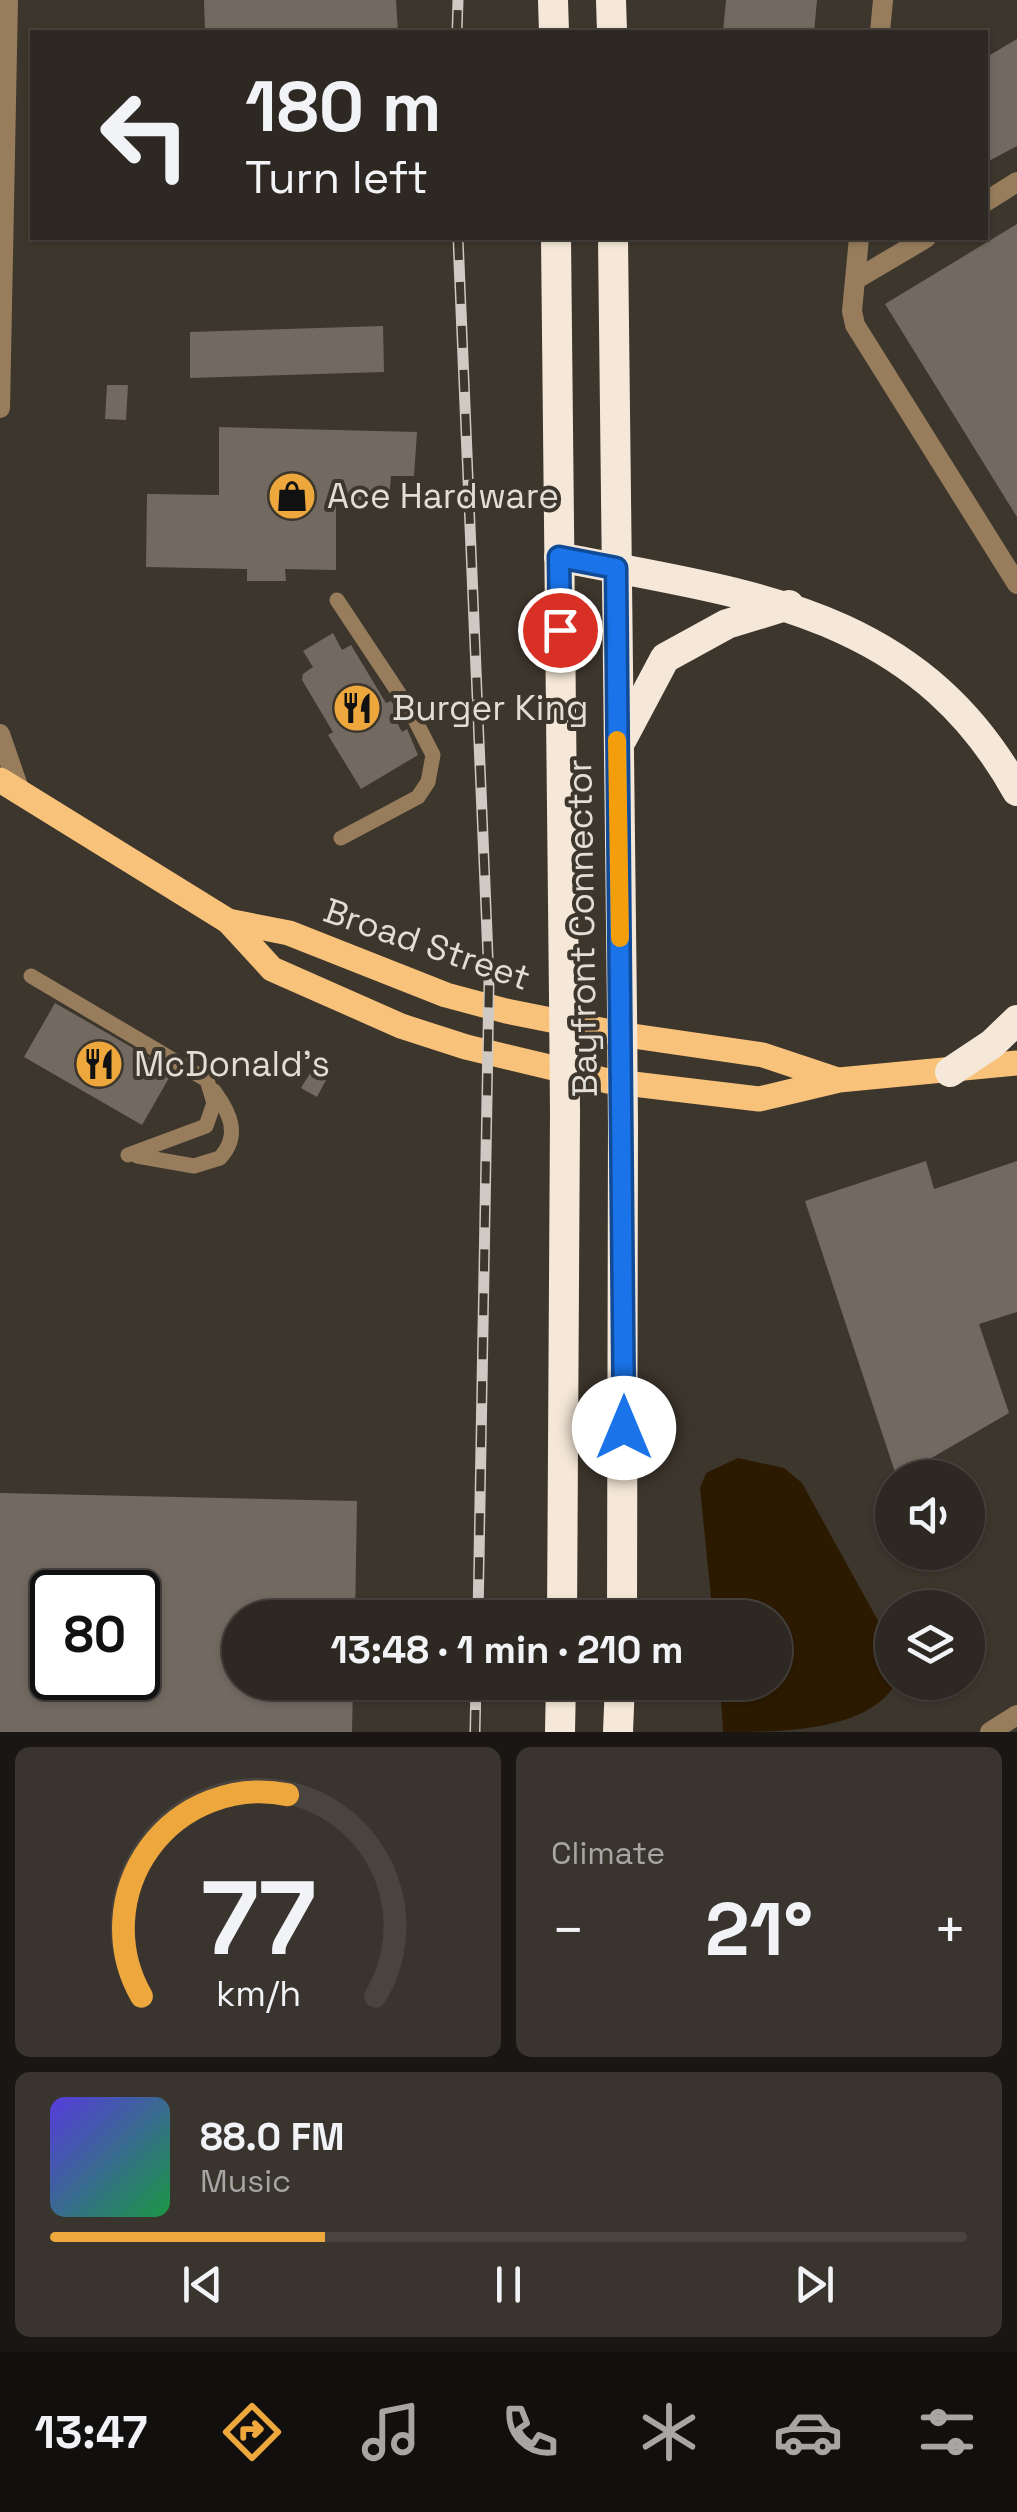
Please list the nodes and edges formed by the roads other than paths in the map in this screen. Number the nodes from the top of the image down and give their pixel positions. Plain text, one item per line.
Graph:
1 (8, 0) edge
2 (553, 0) edge
3 (612, 0) edge
4 (883, 0) edge
5 (554, 30) edge
6 (612, 30) edge
7 (880, 30) edge
8 (1017, 182) edge
9 (988, 200) edge
10 (556, 240) edge
11 (613, 240) edge
12 (860, 240) edge
13 (923, 240) edge
14 (855, 280) junction
15 (2, 285) edge
16 (0, 408) edge
17 (559, 557) junction
18 (616, 568) junction
19 (1017, 584) edge
20 (337, 600) dead end
21 (788, 605) junction
22 (0, 734) edge
23 (617, 750) junction
24 (10, 786) edge
25 (1017, 791) edge
26 (341, 838) dead end
27 (228, 921) junction
28 (31, 976) dead end
29 (1017, 1020) edge
30 (1017, 1063) edge
31 (950, 1072) junction
32 (207, 1080) junction
33 (838, 1080) junction
34 (562, 1600) edge
35 (622, 1600) edge
36 (561, 1700) edge
37 (619, 1700) edge
38 (1017, 1716) edge
39 (560, 1732) edge
40 (618, 1732) edge
41 (990, 1732) edge

1 - 15 street
2 - 5 highway
3 - 6 highway
4 - 7 street
8 - 9 street
10 - 17 highway, Bayfront Connector
11 - 18 highway, Bayfront Connector
12 - 14 street
13 - 14 street
14 - 19 street
15 - 16 street
17 - 18 highway
17 - 34 highway, Bayfront Connector, bridge
18 - 21 highway
18 - 23 highway, Bayfront Connector
20 - 26 lane
21 - 23 highway
21 - 25 highway
22 - 24 street
23 - 35 highway, Bayfront Connector, bridge
24 - 27 main road, Broad Street
27 - 33 main road, Broad Street
27 - 33 main road, Broad Street
28 - 32 lane
29 - 31 highway
30 - 31 main road, Broad Street
31 - 33 main road, Broad Street
32 - 32 lane
36 - 39 highway
37 - 40 highway
38 - 41 street

